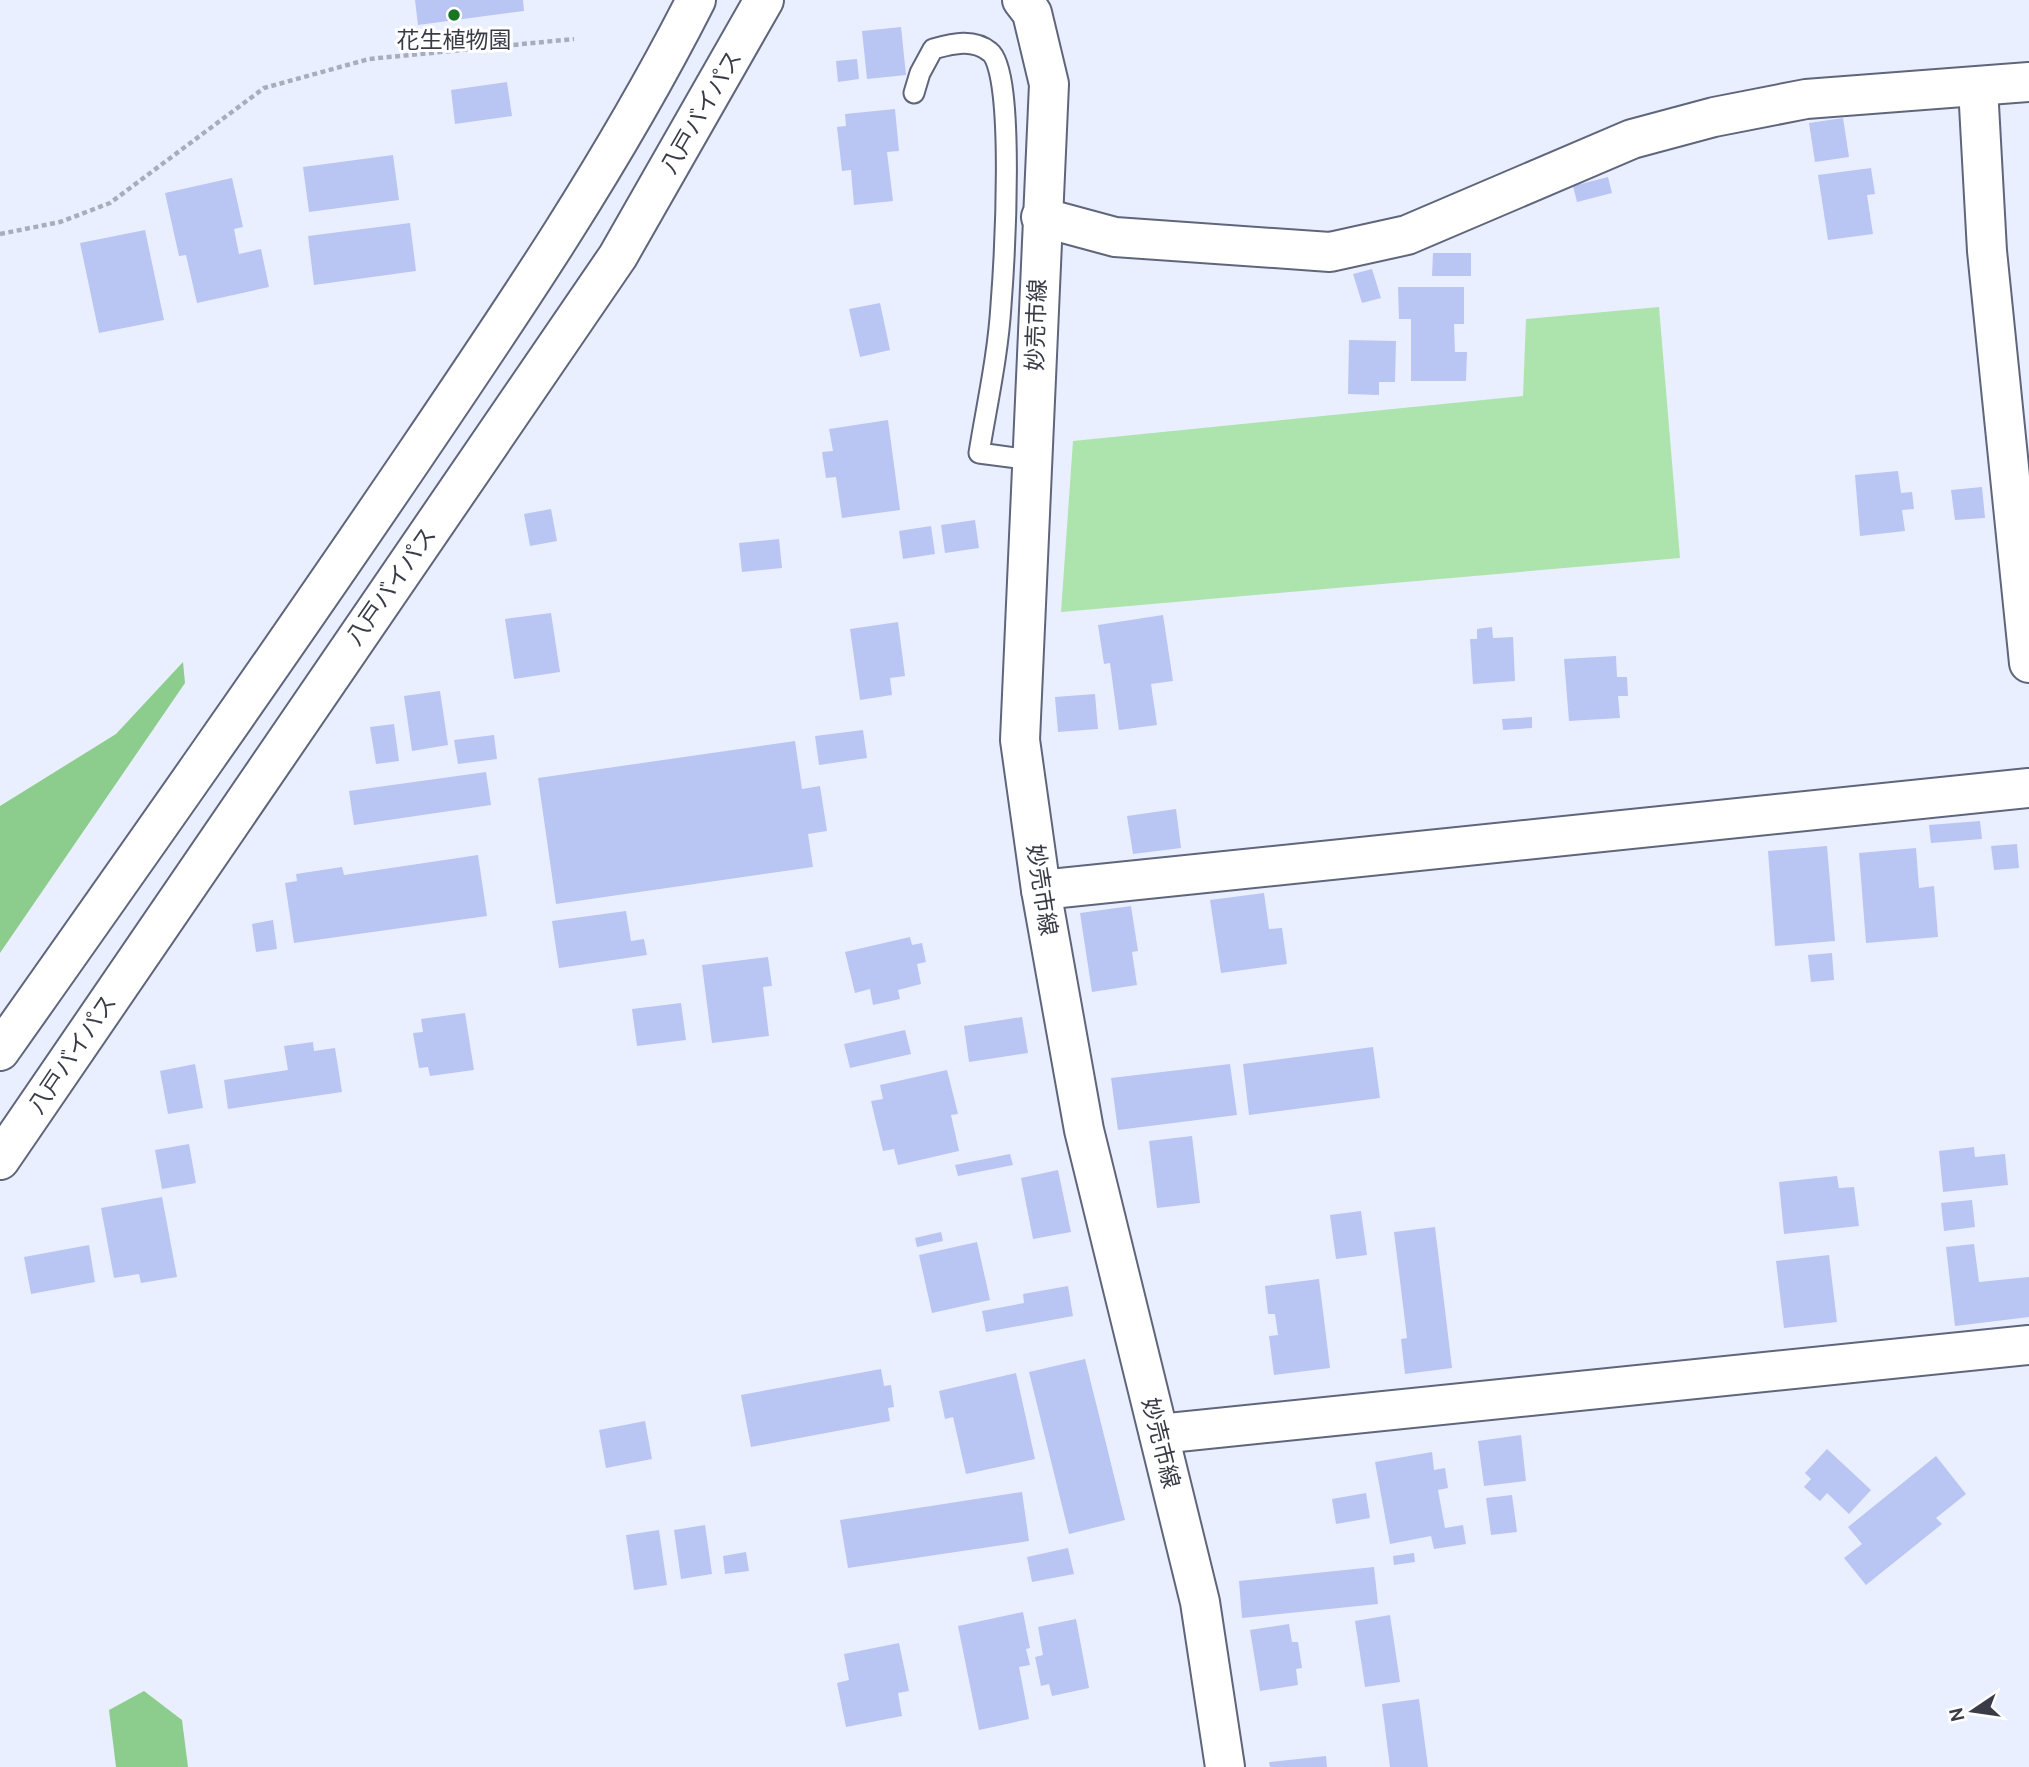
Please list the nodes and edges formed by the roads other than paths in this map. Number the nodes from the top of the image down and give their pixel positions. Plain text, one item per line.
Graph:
1 (696, 0) edge
2 (764, 0) edge
3 (1022, 0) edge
4 (2029, 82) edge
5 (1978, 87) junction
6 (914, 93) dead end
7 (1041, 217) junction
8 (1031, 460) junction
9 (2029, 663) edge
10 (2029, 788) edge
11 (1041, 890) junction
12 (0, 1051) edge
13 (0, 1160) edge
14 (2029, 1345) edge
15 (1159, 1434) junction
16 (1225, 1767) edge

1 - 12 main road
2 - 13 main road, 八戸バイパス
3 - 7 main road, 妙売市線
4 - 5 main road
5 - 7 main road
5 - 9 main road
6 - 8 lane
7 - 8 main road, 妙売市線
8 - 11 main road, 妙売市線
10 - 11 main road
11 - 15 main road, 妙売市線
14 - 15 main road
15 - 16 main road, 妙売市線

